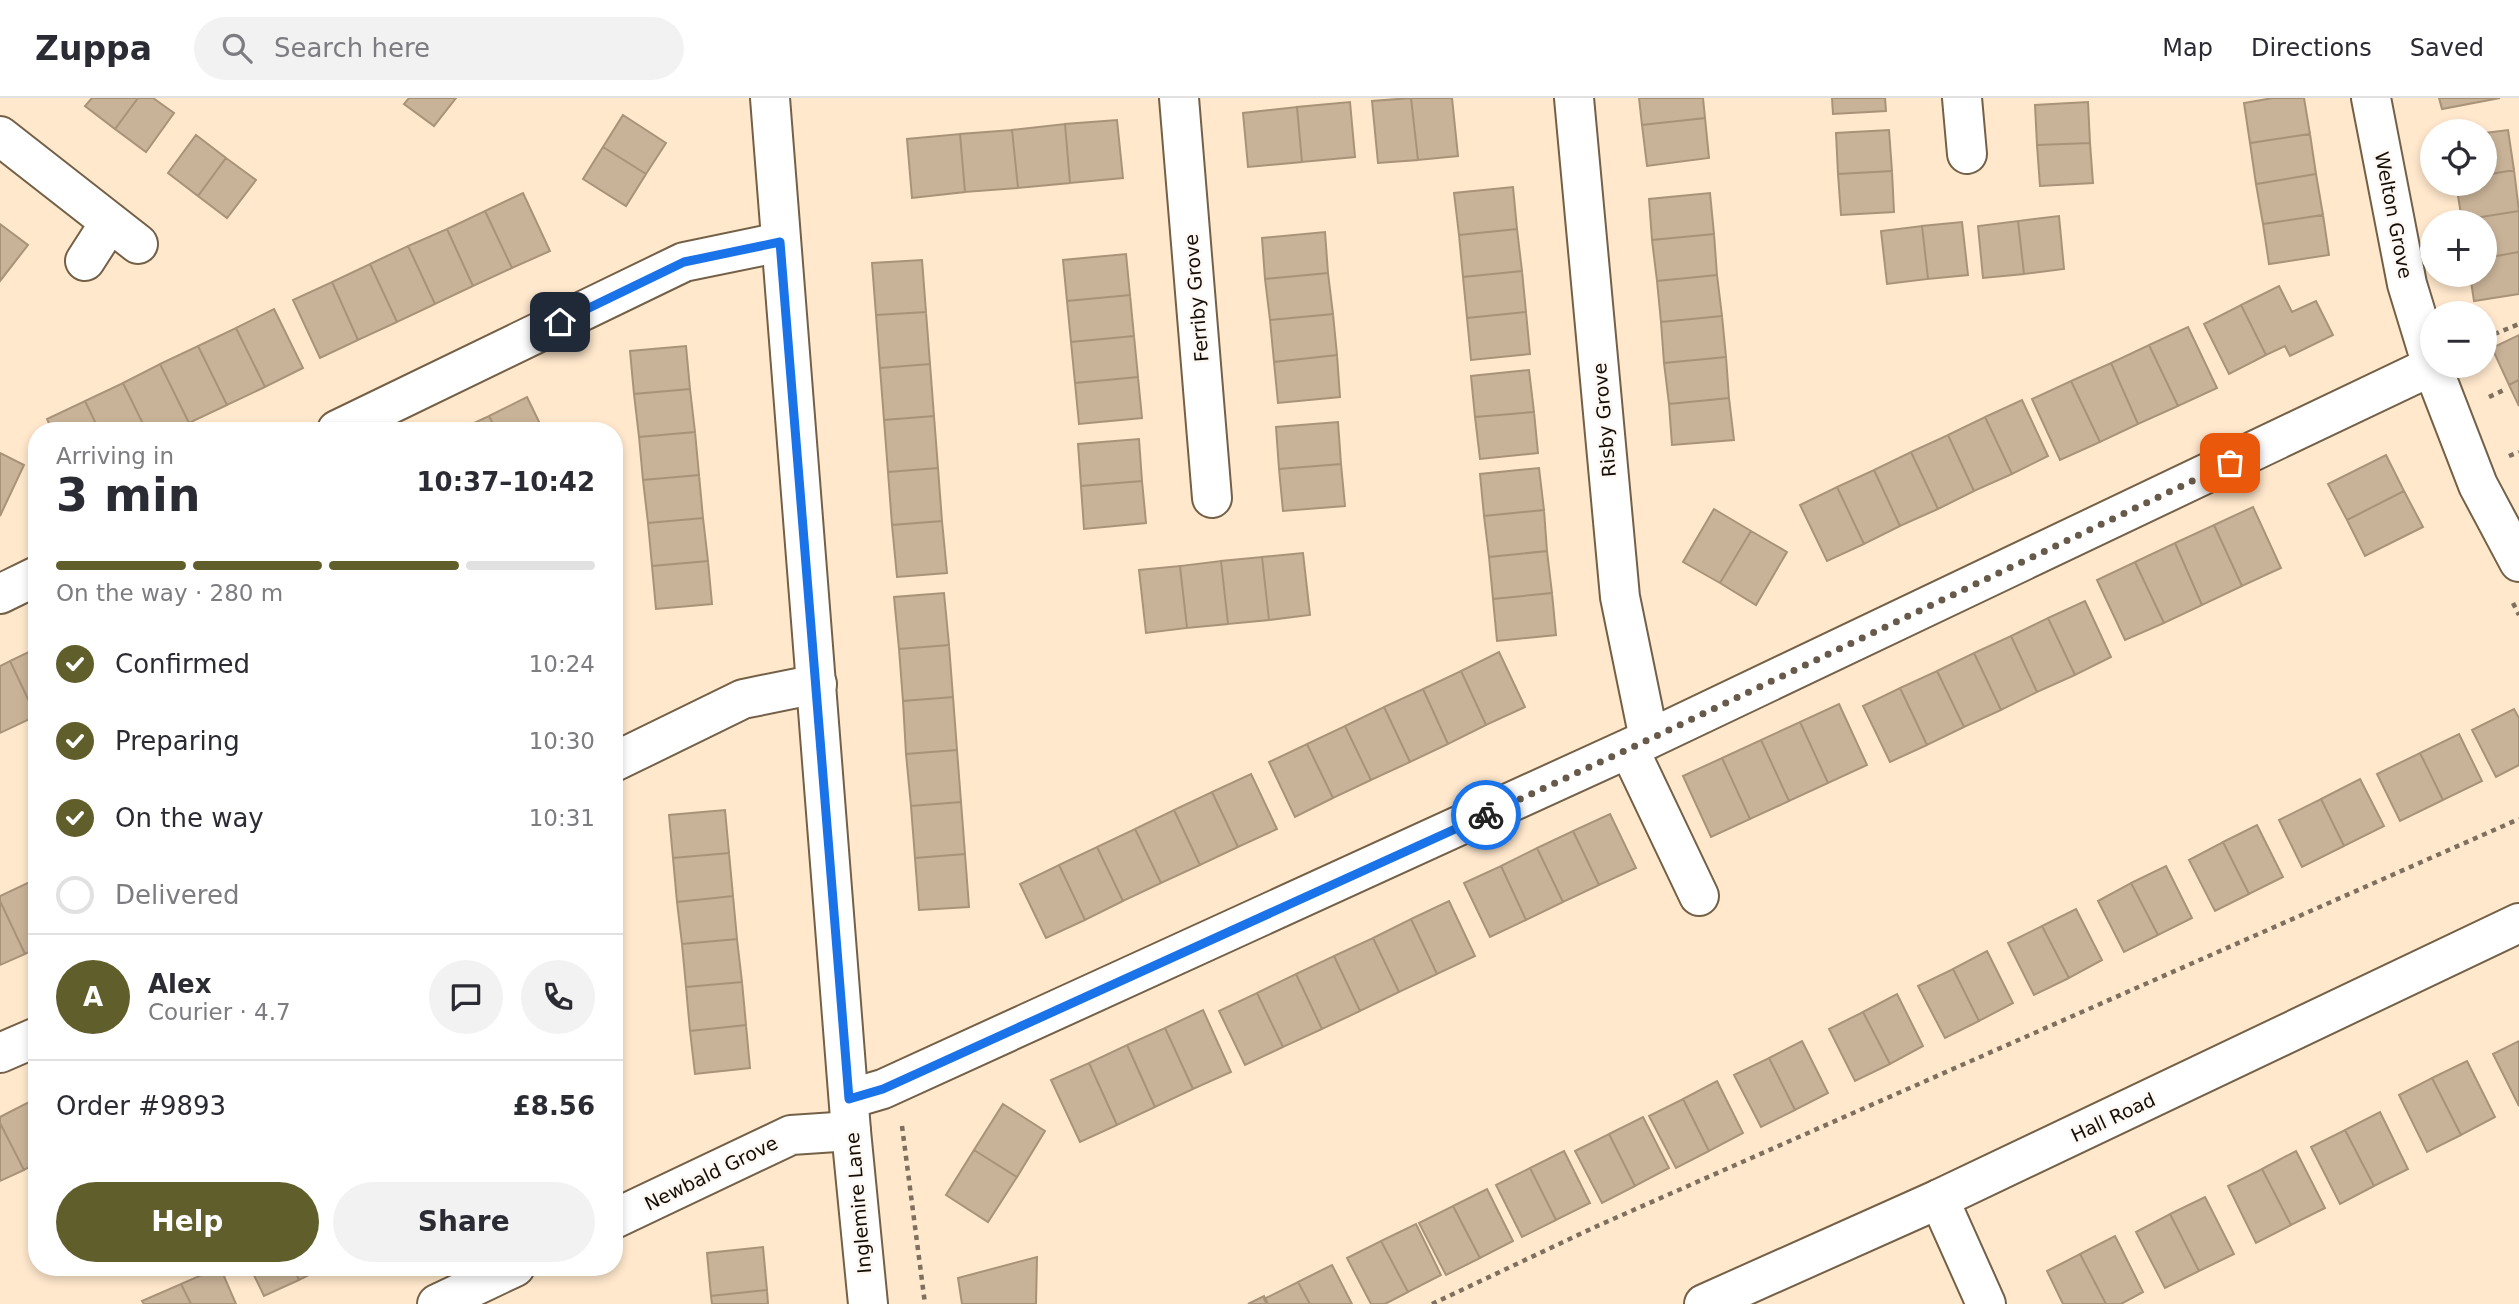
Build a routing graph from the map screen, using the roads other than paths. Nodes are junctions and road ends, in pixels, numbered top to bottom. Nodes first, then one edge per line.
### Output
1 (770, 98) edge
2 (1179, 98) edge
3 (1574, 98) edge
4 (1962, 98) edge
5 (2371, 98) edge
6 (0, 136) edge
7 (1968, 154) dead end
8 (780, 242) junction
9 (85, 261) dead end
10 (2420, 327) edge
11 (2420, 372) edge
12 (2437, 378) edge
13 (354, 422) edge
14 (1212, 498) dead end
15 (2519, 562) edge
16 (28, 580) edge
17 (0, 594) edge
18 (817, 684) junction
19 (1639, 744) junction
20 (623, 758) edge
21 (1699, 896) dead end
22 (2519, 923) edge
23 (28, 1041) edge
24 (0, 1053) edge
25 (850, 1115) junction
26 (1939, 1199) junction
27 (623, 1215) edge
28 (496, 1276) edge
29 (437, 1304) edge
30 (868, 1304) edge
31 (1704, 1304) edge
32 (1986, 1304) edge

1 - 8 street, Inglemire Lane
2 - 14 street, Ferriby Grove
3 - 19 street, Risby Grove
4 - 7 street
5 - 10 street, Welton Grove
6 - 9 street
8 - 13 street
8 - 18 street, Inglemire Lane
11 - 19 street, Newbald Grove
12 - 15 street, Welton Grove
16 - 17 street
18 - 20 street
18 - 25 street, Inglemire Lane
19 - 21 street, Risby Grove
19 - 25 street, Newbald Grove
22 - 26 street, Hall Road
23 - 24 street
25 - 27 street, Newbald Grove
25 - 30 street, Inglemire Lane
26 - 31 street, Hall Road
26 - 32 street
28 - 29 street

